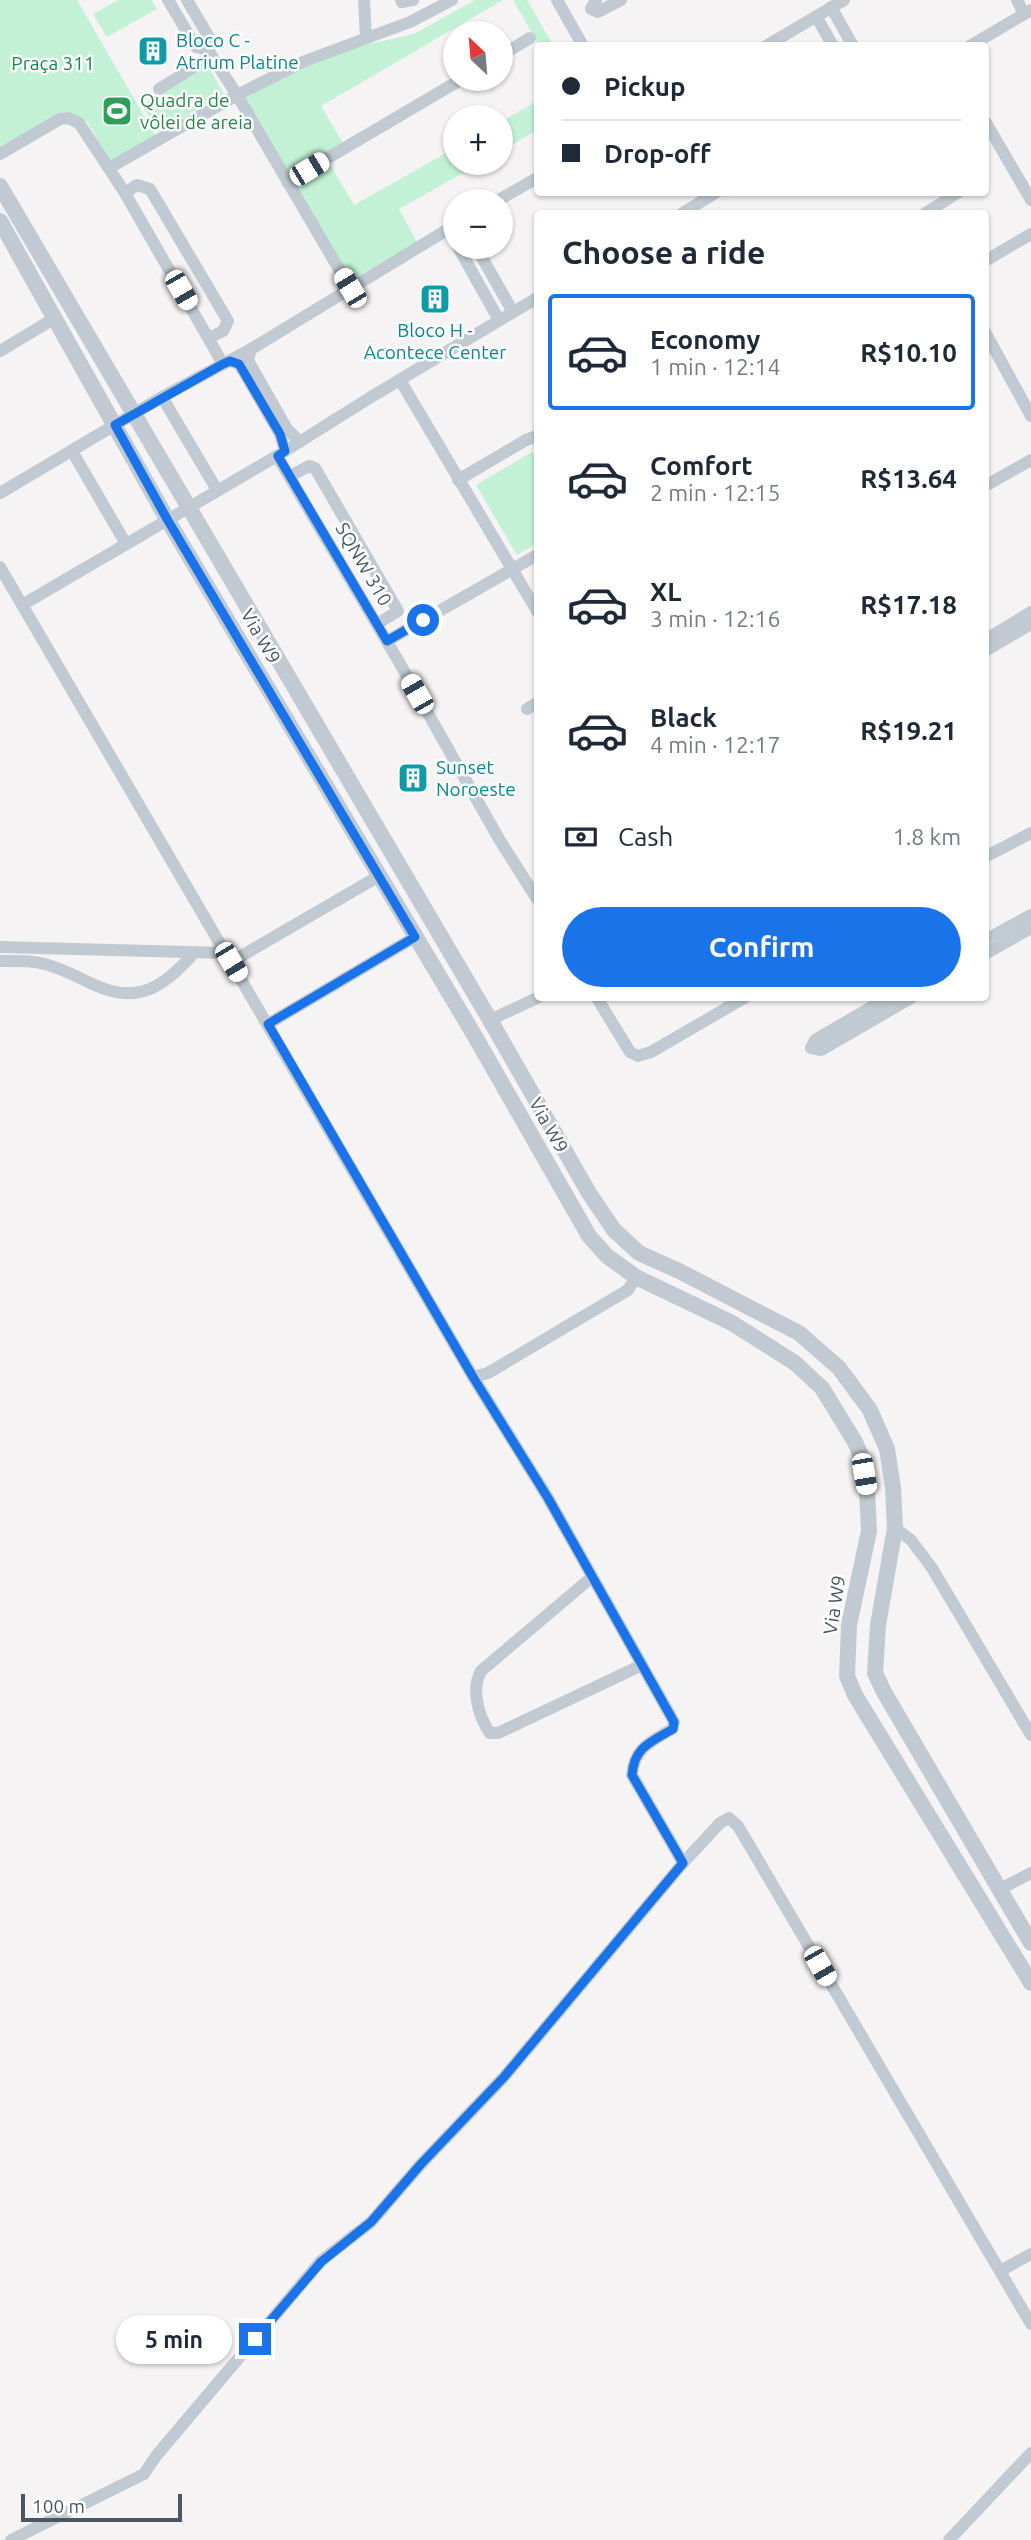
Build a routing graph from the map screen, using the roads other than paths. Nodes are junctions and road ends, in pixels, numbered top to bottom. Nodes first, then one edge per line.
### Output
1 (168, 0) edge
2 (187, 0) edge
3 (364, 0) edge
4 (401, 0) edge
5 (413, 0) edge
6 (452, 0) edge
7 (557, 0) edge
8 (596, 0) edge
9 (621, 0) edge
10 (844, 0) edge
11 (1017, 0) edge
12 (831, 7) junction
13 (1028, 12) edge
14 (816, 16) junction
15 (366, 38) junction
16 (530, 38) dead end
17 (581, 42) edge
18 (773, 42) edge
19 (831, 42) edge
20 (851, 42) edge
21 (977, 42) edge
22 (513, 48) edge
23 (210, 53) junction
24 (159, 89) dead end
25 (443, 90) edge
26 (237, 95) junction
27 (989, 128) edge
28 (0, 154) edge
29 (109, 168) junction
30 (534, 180) edge
31 (287, 183) junction
32 (0, 186) edge
33 (513, 192) edge
34 (125, 193) junction
35 (710, 196) edge
36 (953, 196) edge
37 (1031, 200) edge
38 (688, 210) edge
39 (930, 210) edge
40 (0, 221) edge
41 (443, 232) edge
42 (1031, 234) edge
43 (465, 259) edge
44 (483, 259) edge
45 (989, 259) edge
46 (350, 288) junction
47 (534, 300) edge
48 (513, 312) junction
49 (55, 318) junction
50 (499, 320) junction
51 (209, 338) junction
52 (989, 339) edge
53 (251, 349) junction
54 (0, 351) edge
55 (227, 362) junction
56 (400, 380) junction
57 (162, 397) junction
58 (134, 414) junction
59 (1031, 416) edge
60 (115, 425) junction
61 (534, 437) edge
62 (300, 442) junction
63 (72, 451) junction
64 (281, 454) junction
65 (1031, 460) edge
66 (290, 476) junction
67 (458, 480) junction
68 (989, 484) edge
69 (217, 490) junction
70 (0, 493) edge
71 (188, 507) junction
72 (167, 519) junction
73 (126, 544) junction
74 (534, 557) edge
75 (0, 567) edge
76 (512, 569) junction
77 (22, 605) junction
78 (534, 606) edge
79 (1031, 612) edge
80 (377, 624) junction
81 (1031, 624) edge
82 (989, 638) edge
83 (387, 641) junction
84 (989, 650) edge
85 (1031, 833) edge
86 (989, 855) edge
87 (379, 876) junction
88 (534, 895) edge
89 (1031, 915) edge
90 (1031, 928) edge
91 (415, 937) junction
92 (989, 938) edge
93 (0, 947) edge
94 (195, 952) junction
95 (989, 952) edge
96 (228, 957) junction
97 (0, 961) edge
98 (534, 999) edge
99 (599, 1001) edge
100 (733, 1001) edge
101 (882, 1001) edge
102 (903, 1001) edge
103 (490, 1020) junction
104 (268, 1024) junction
105 (473, 1033) junction
106 (636, 1278) junction
107 (473, 1377) junction
108 (895, 1528) junction
109 (592, 1577) junction
110 (642, 1665) junction
111 (1031, 1735) edge
112 (683, 1863) junction
113 (1031, 1872) edge
114 (998, 1890) junction
115 (1031, 1943) edge
116 (1031, 1983) edge
117 (1031, 2253) edge
118 (1000, 2271) junction
119 (1031, 2324) edge
120 (1031, 2453) edge
121 (1031, 2469) edge
122 (1015, 2470) junction
123 (12, 2540) edge
124 (949, 2540) edge

1 - 23 street
2 - 23 street
3 - 15 street
4 - 5 street
6 - 15 street
7 - 17 street
8 - 9 street
10 - 12 street
11 - 13 street
12 - 14 street
12 - 20 street
13 - 21 street
14 - 18 street
14 - 19 street
15 - 26 street
16 - 22 street
23 - 24 street
23 - 26 street
25 - 31 street
26 - 29 street
26 - 31 street
27 - 37 street
28 - 29 street, SQNW 310
29 - 34 street, SQNW 310
30 - 33 street
31 - 46 street
32 - 58 street, Via W9
34 - 51 street, SQNW 310
34 - 51 street
35 - 38 street
36 - 39 street
40 - 49 street, Via W9
41 - 46 street
42 - 45 street
43 - 50 street
44 - 48 street
46 - 53 street
47 - 48 street
48 - 50 street
49 - 54 street
49 - 60 street, Via W9
50 - 56 street
51 - 55 street, SQNW 310
52 - 59 street
53 - 55 street
53 - 62 street
55 - 57 street
55 - 64 street, SQNW 310
56 - 62 street
56 - 67 street
57 - 58 street
57 - 69 street
58 - 60 street
58 - 71 street, Via W9
60 - 63 street
60 - 72 street, Via W9
61 - 67 street
62 - 64 street
63 - 70 street
63 - 73 street
64 - 66 street, SQNW 310
64 - 69 street
65 - 68 street
66 - 80 street, SQNW 310
66 - 80 street
67 - 76 street
69 - 71 street
71 - 72 street
71 - 103 street, Via W9
72 - 73 street
72 - 87 street, Via W9
73 - 77 street
74 - 76 street
75 - 77 street
76 - 78 street
76 - 83 street
77 - 96 street
79 - 82 street
80 - 83 street, SQNW 310
81 - 84 street
83 - 88 street, SQNW 310
85 - 86 street
87 - 91 street, Via W9
87 - 96 street
89 - 92 street
90 - 95 street
91 - 104 street
91 - 105 street, Via W9
93 - 94 street
94 - 96 street
94 - 97 street
96 - 104 street
98 - 103 street
99 - 100 street
101 - 102 street
103 - 105 street
103 - 108 street, Via W9
104 - 107 street
105 - 106 street, Via W9
106 - 107 street
106 - 116 street, Via W9
107 - 109 street
108 - 111 street
108 - 114 street, Via W9
109 - 110 street
109 - 110 street
110 - 112 street
112 - 118 street
112 - 123 street
113 - 114 street
114 - 115 street, Via W9
117 - 118 street
118 - 119 street
120 - 122 street
121 - 122 street
122 - 124 street

